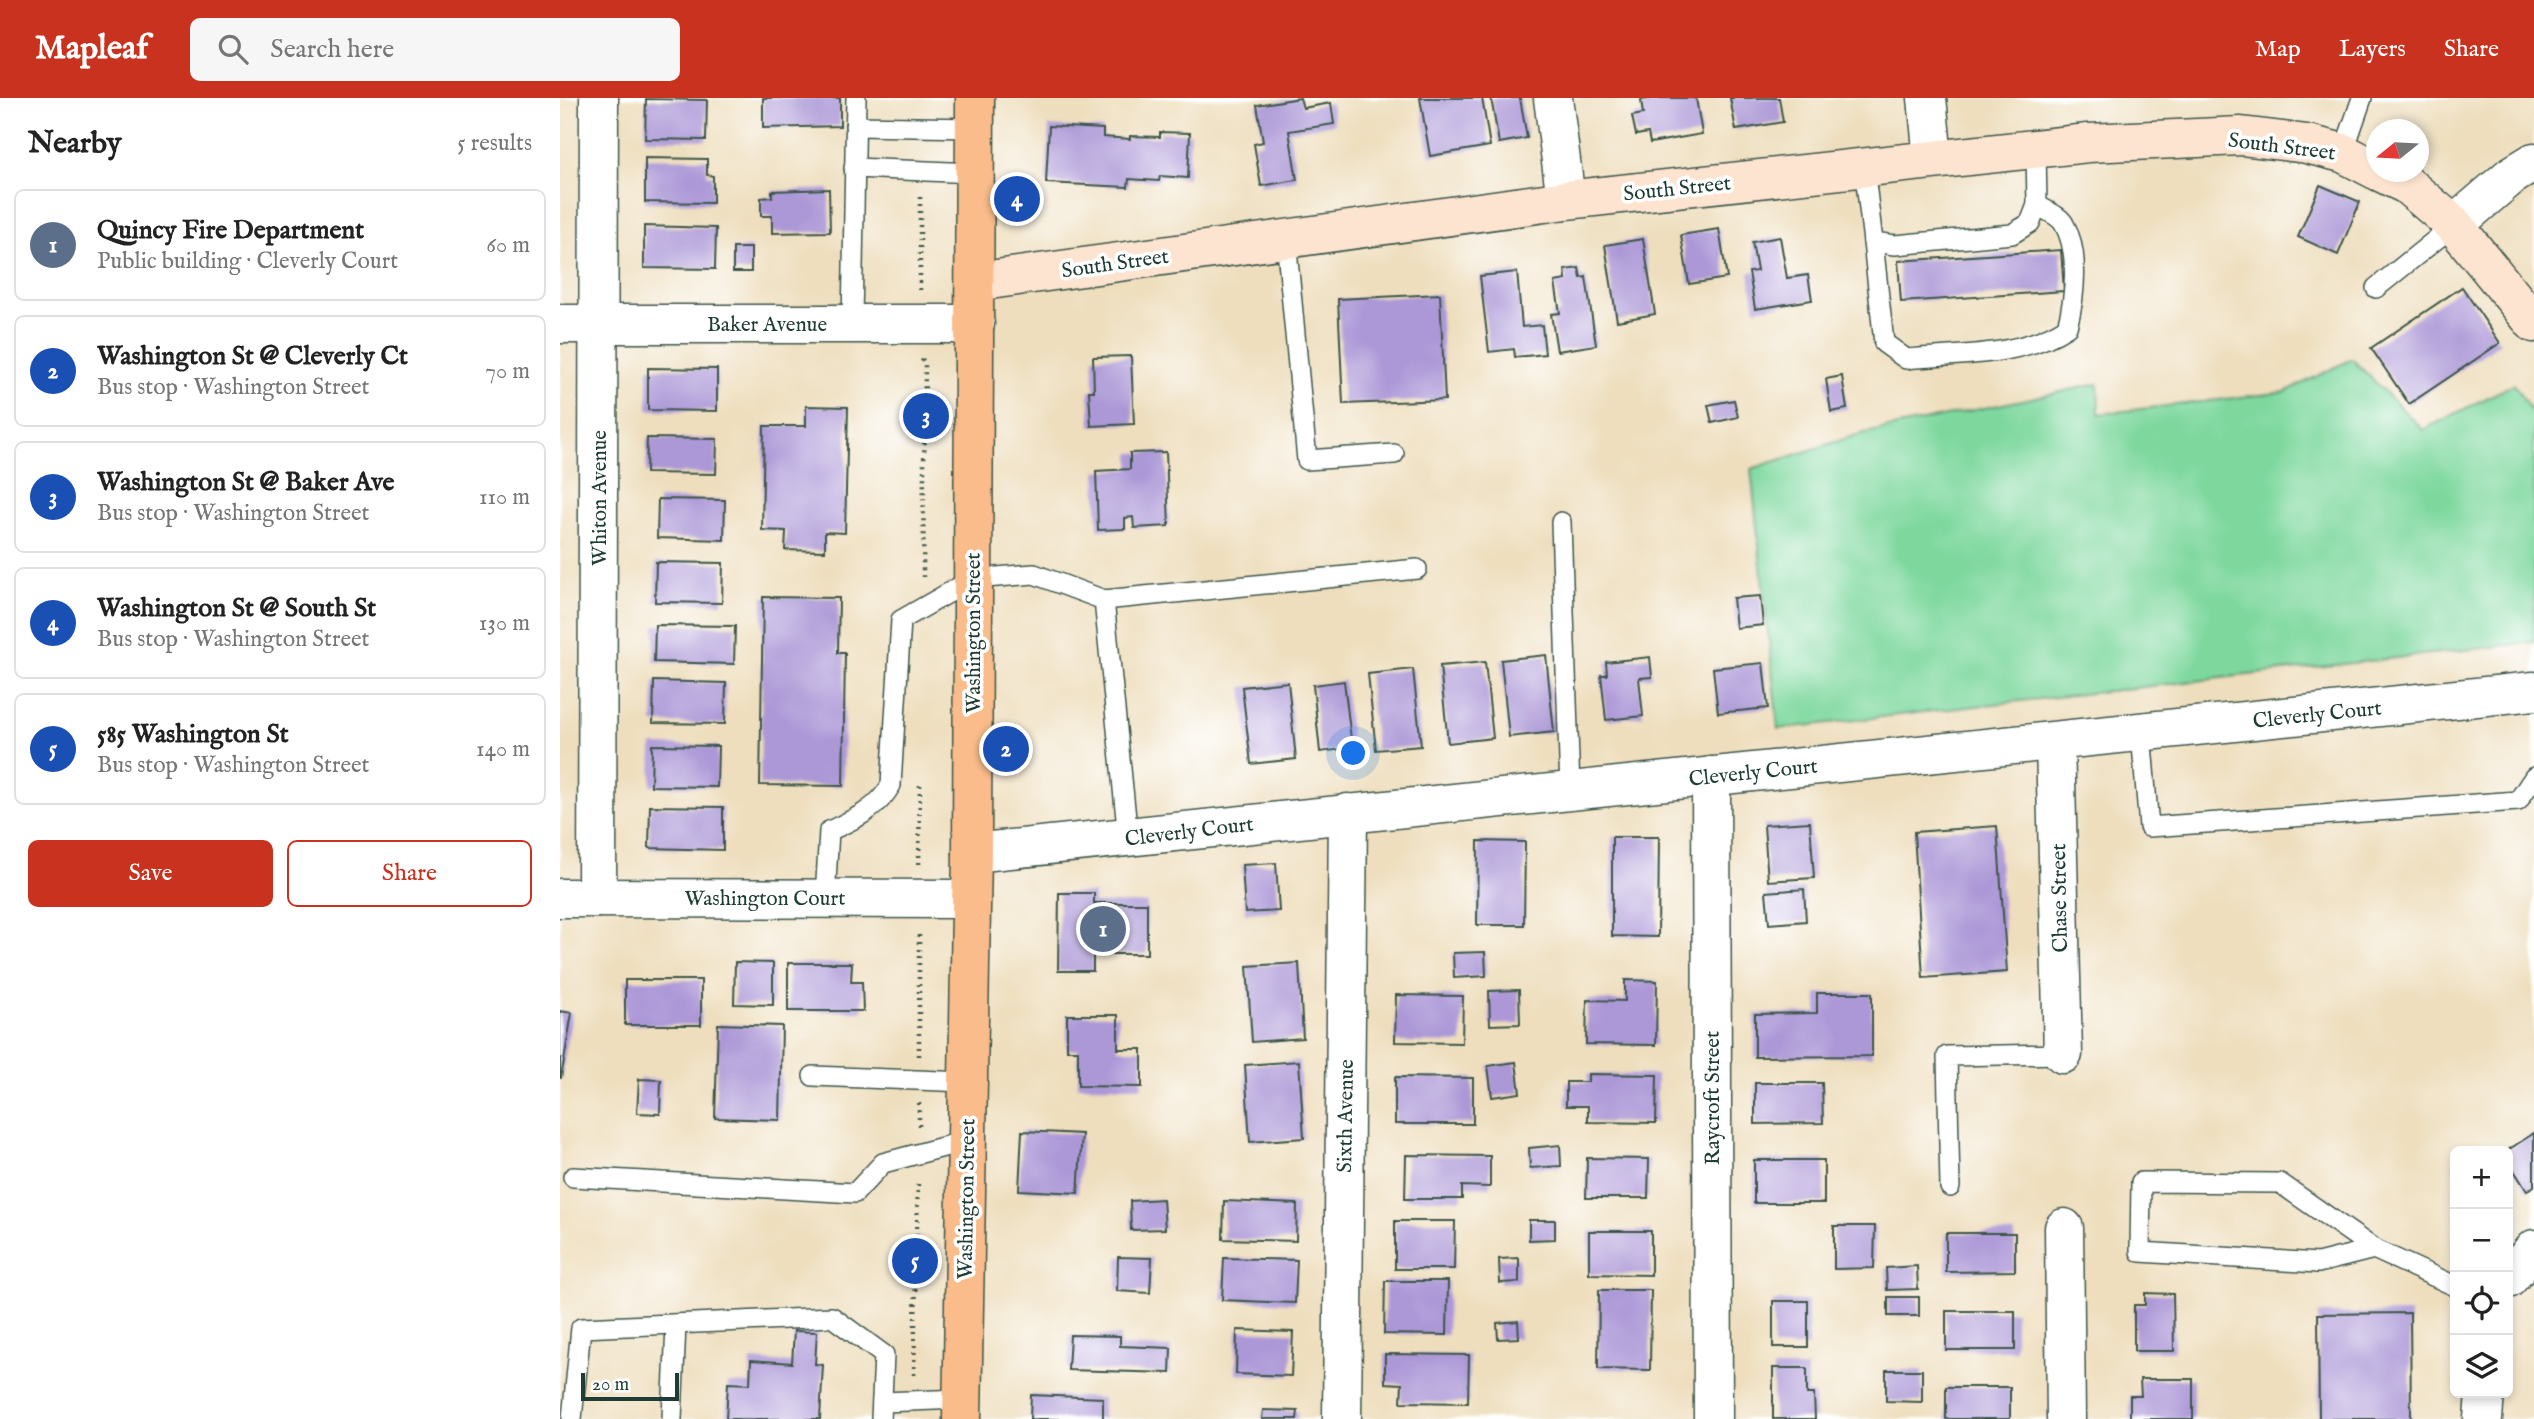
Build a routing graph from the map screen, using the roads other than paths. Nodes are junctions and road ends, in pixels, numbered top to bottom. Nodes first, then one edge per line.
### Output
1 (599, 98) edge
2 (856, 98) edge
3 (1553, 98) edge
4 (1927, 98) edge
5 (2362, 98) edge
6 (975, 113) edge
7 (855, 125) junction
8 (2036, 149) junction
9 (2366, 152) edge
10 (1933, 159) junction
11 (2534, 162) edge
12 (2366, 165) edge
13 (1864, 166) junction
14 (855, 168) junction
15 (975, 173) junction
16 (2401, 182) edge
17 (1566, 200) junction
18 (2037, 205) junction
19 (2454, 225) junction
20 (1286, 239) junction
21 (1873, 242) junction
22 (975, 282) junction
23 (2376, 288) dead end
24 (2534, 323) edge
25 (560, 324) edge
26 (599, 324) junction
27 (852, 324) junction
28 (975, 324) junction
29 (1394, 454) dead end
30 (1561, 522) dead end
31 (1417, 569) dead end
32 (973, 579) junction
33 (1104, 600) junction
34 (2534, 691) edge
35 (2141, 733) junction
36 (2055, 742) junction
37 (1711, 776) junction
38 (2534, 777) edge
39 (1570, 790) junction
40 (1348, 813) junction
41 (1128, 838) junction
42 (972, 853) junction
43 (560, 898) edge
44 (597, 898) junction
45 (825, 898) junction
46 (971, 899) junction
47 (2063, 1054) joint
48 (813, 1076) dead end
49 (967, 1082) junction
50 (967, 1141) junction
51 (573, 1177) dead end
52 (1950, 1187) dead end
53 (2064, 1228) dead end
54 (2374, 1249) junction
55 (2534, 1249) edge
56 (2513, 1273) edge
57 (2450, 1284) edge
58 (676, 1324) junction
59 (2485, 1398) edge
60 (962, 1409) edge
61 (881, 1410) edge
62 (572, 1419) edge
63 (672, 1419) edge
64 (1342, 1419) edge
65 (1713, 1419) edge
66 (2066, 1419) edge
67 (2483, 1419) edge

1 - 26 street, Whiton Avenue
2 - 7 lane
3 - 17 street
4 - 10 street
5 - 9 lane
6 - 7 lane
6 - 15 main road, Washington Street
7 - 14 lane
8 - 10 main road, South Street
8 - 12 main road, South Street
8 - 18 lane
10 - 13 main road, South Street
11 - 19 street
13 - 17 main road, South Street
13 - 21 lane
14 - 15 lane
14 - 27 lane
15 - 22 main road, Washington Street
16 - 19 main road, South Street
17 - 20 main road, South Street
18 - 21 lane
18 - 21 lane
19 - 23 lane
19 - 24 main road, South Street
20 - 22 main road, South Street
20 - 29 lane
22 - 28 main road, Washington Street
25 - 26 street, Baker Avenue
26 - 27 street, Baker Avenue
26 - 44 street, Whiton Avenue
27 - 28 street, Baker Avenue
28 - 32 main road, Washington Street
30 - 39 lane
31 - 33 lane
32 - 33 lane
32 - 42 main road, Washington Street
32 - 45 lane
33 - 41 lane
34 - 35 street, Cleverly Court
35 - 36 street, Cleverly Court
35 - 38 lane
36 - 37 street, Cleverly Court
36 - 47 street, Chase Street
37 - 39 street, Cleverly Court
37 - 65 street, Raycroft Street
39 - 40 street, Cleverly Court
40 - 41 street, Cleverly Court
40 - 64 street, Sixth Avenue
41 - 42 street, Cleverly Court
42 - 46 main road, Washington Street
43 - 44 street, Washington Court
44 - 45 street, Washington Court
45 - 46 street, Washington Court
46 - 49 main road, Washington Street
47 - 52 lane
48 - 49 lane
49 - 50 main road, Washington Street
50 - 51 lane
50 - 60 main road, Washington Street
53 - 66 street
54 - 54 lane
54 - 57 lane
55 - 56 street
58 - 61 lane
58 - 62 lane
58 - 63 lane
59 - 67 street
60 - 61 lane

